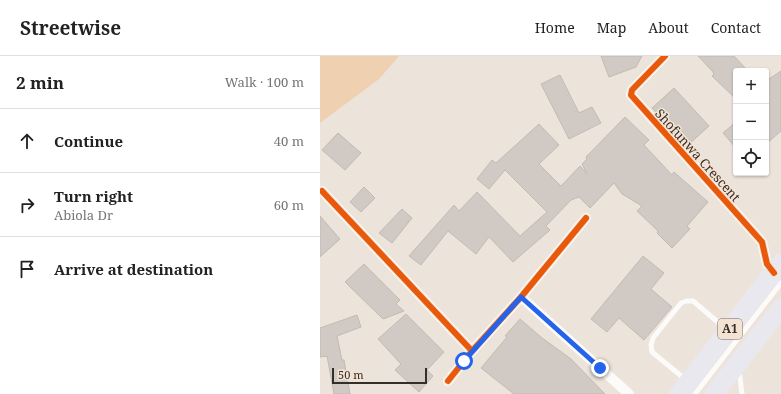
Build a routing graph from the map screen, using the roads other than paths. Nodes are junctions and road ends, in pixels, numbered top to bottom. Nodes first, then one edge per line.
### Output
1 (665, 56) edge
2 (322, 191) dead end
3 (586, 218) dead end
4 (779, 273) edge
5 (521, 297) junction
6 (781, 308) edge
7 (729, 331) junction
8 (472, 351) junction
9 (738, 364) junction
10 (448, 381) dead end
11 (688, 390) edge
12 (629, 394) edge
13 (714, 394) edge
14 (742, 394) edge

1 - 4 street, Shofunwa Crescent
2 - 8 street
3 - 5 street
4 - 7 highway, A1
4 - 11 lane
5 - 8 street
5 - 12 street
6 - 9 highway, A1
7 - 11 highway, A1
7 - 11 lane
8 - 10 street
9 - 13 highway, A1
9 - 14 lane

